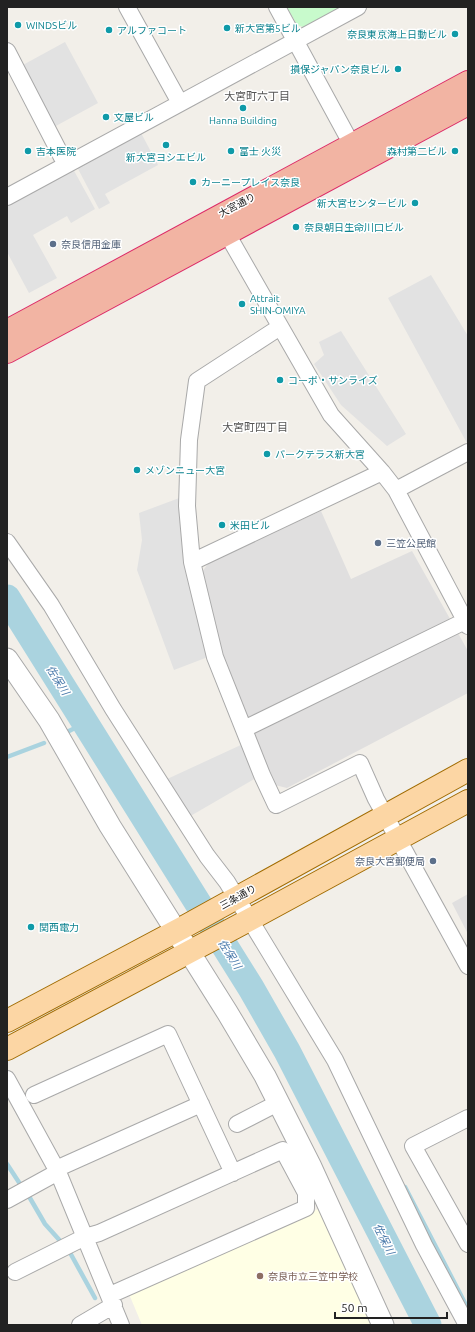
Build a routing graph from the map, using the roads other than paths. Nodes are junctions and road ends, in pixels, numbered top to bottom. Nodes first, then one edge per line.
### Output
1 (127, 7) edge
2 (277, 7) edge
3 (354, 8) edge
4 (296, 41) junction
5 (7, 51) edge
6 (468, 82) edge
7 (180, 103) junction
8 (468, 104) edge
9 (352, 144) junction
10 (66, 165) junction
11 (7, 197) edge
12 (222, 224) junction
13 (280, 327) junction
14 (7, 331) edge
15 (7, 352) edge
16 (468, 452) edge
17 (382, 472) junction
18 (396, 490) junction
19 (7, 542) edge
20 (192, 562) junction
21 (467, 623) edge
22 (7, 659) edge
23 (244, 729) junction
24 (468, 770) edge
25 (468, 801) edge
26 (386, 815) junction
27 (398, 839) junction
28 (233, 900) junction
29 (246, 922) junction
30 (179, 930) junction
31 (191, 950) junction
32 (468, 966) edge
33 (7, 1021) edge
34 (7, 1049) edge
35 (7, 1079) edge
36 (34, 1095) dead end
37 (278, 1103) junction
38 (201, 1104) junction
39 (468, 1118) edge
40 (237, 1124) dead end
41 (57, 1171) junction
42 (233, 1173) junction
43 (7, 1200) edge
44 (86, 1237) junction
45 (468, 1244) edge
46 (15, 1272) dead end
47 (112, 1300) junction
48 (80, 1325) edge
49 (121, 1325) edge
50 (383, 1325) edge
51 (467, 1325) edge

1 - 7 street
2 - 4 street
3 - 4 street
4 - 7 street
4 - 9 street
5 - 10 street
6 - 9 highway, 大宮通り
7 - 10 street
8 - 12 highway, 大宮通り
9 - 12 highway, 大宮通り
10 - 11 street
12 - 13 street
12 - 14 highway, 大宮通り
12 - 15 highway, 大宮通り
13 - 17 street
13 - 20 street
16 - 18 street
17 - 18 street
17 - 20 street
18 - 21 street
19 - 28 street
20 - 23 street
21 - 23 street
22 - 30 street
23 - 26 street
24 - 26 main road, 三条通り
25 - 27 main road
26 - 27 street
26 - 28 main road, 三条通り
27 - 29 main road
27 - 32 street
28 - 29 street
28 - 30 main road, 三条通り
29 - 31 main road
29 - 51 street
30 - 31 street
30 - 33 main road, 三条通り
31 - 34 main road
31 - 37 street
35 - 41 street
36 - 38 street
37 - 40 street
37 - 50 street
38 - 41 street
38 - 42 street
39 - 45 street
41 - 43 street
41 - 44 street
42 - 44 street
42 - 47 street
44 - 46 street
44 - 47 street
47 - 48 street
47 - 49 street

